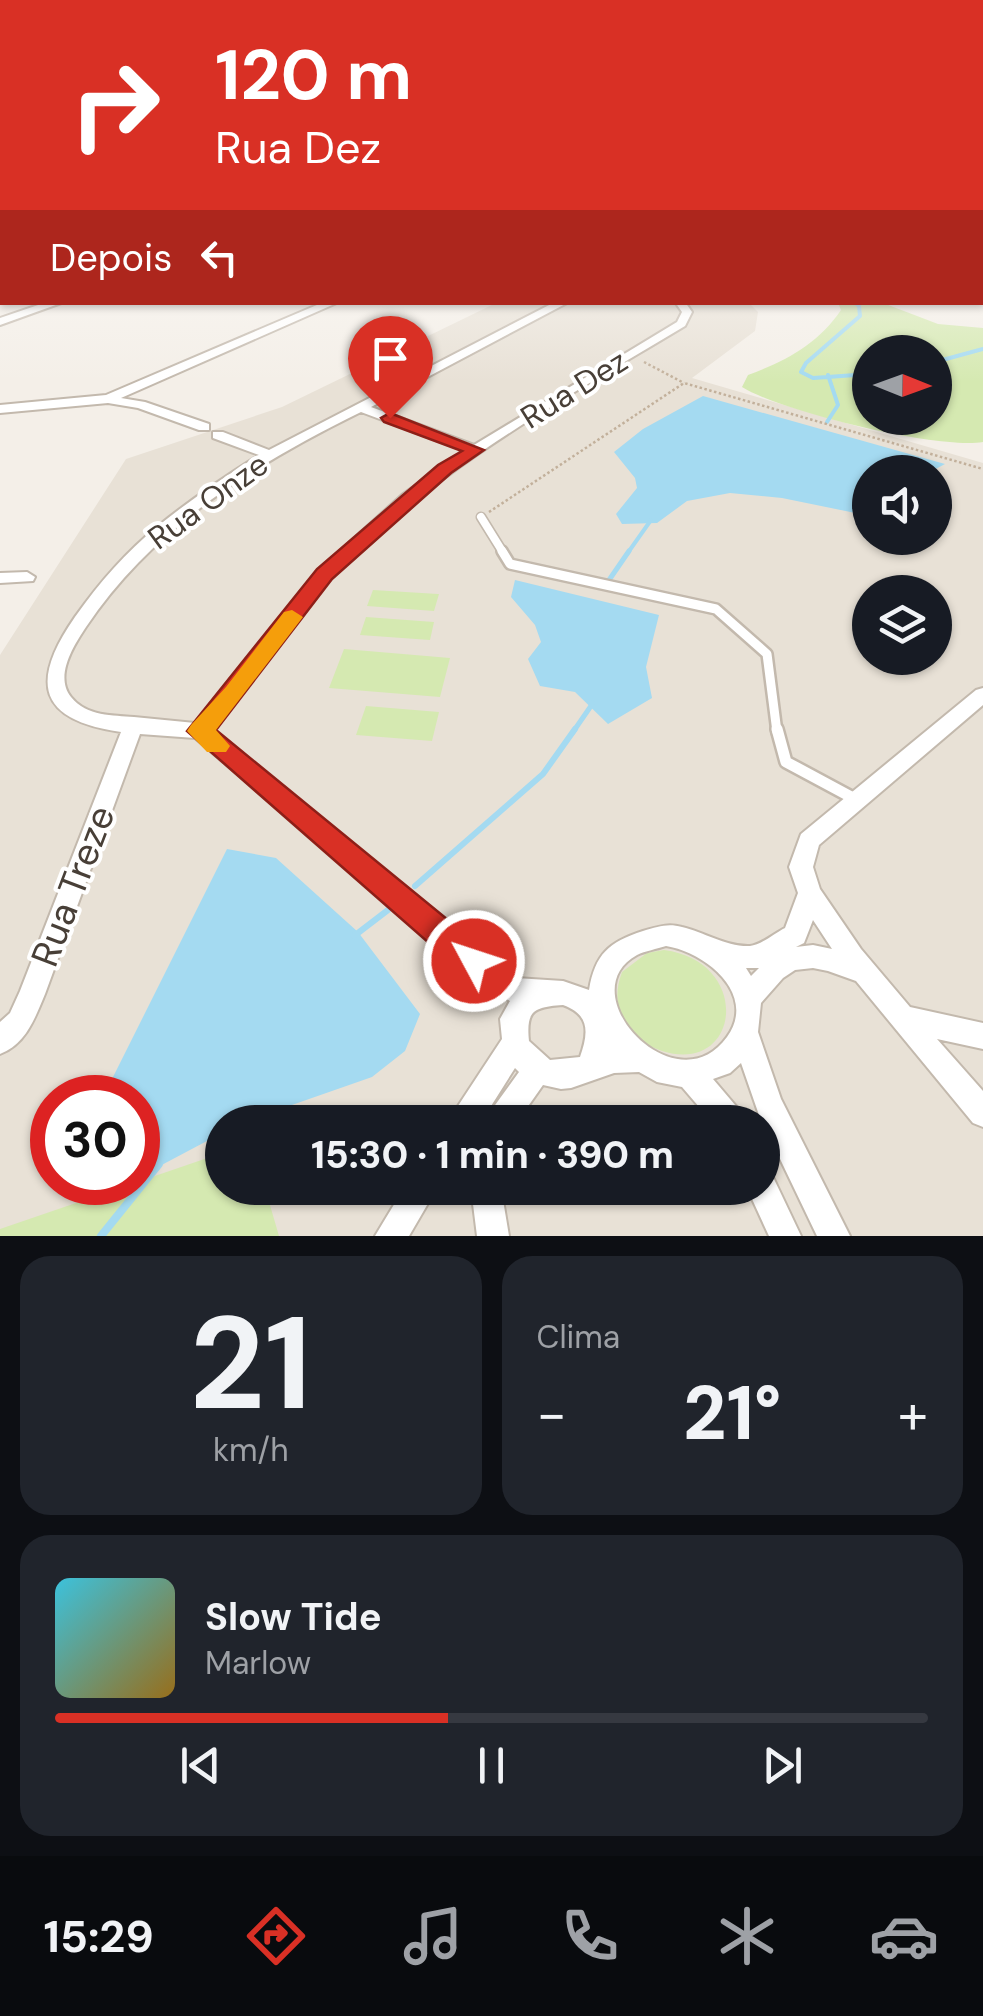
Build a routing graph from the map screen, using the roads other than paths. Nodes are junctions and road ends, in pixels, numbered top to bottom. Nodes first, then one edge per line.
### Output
1 (50, 305) edge
2 (327, 305) edge
3 (558, 305) edge
4 (682, 305) edge
5 (0, 322) edge
6 (108, 399) junction
7 (0, 408) edge
8 (361, 408) junction
9 (204, 428) dead end
10 (218, 435) dead end
11 (476, 450) junction
12 (271, 455) junction
13 (482, 517) road end
14 (27, 577) dead end
15 (0, 578) edge
16 (983, 695) edge
17 (134, 724) junction
18 (200, 731) junction
19 (857, 800) junction
20 (809, 896) junction
21 (713, 950) junction
22 (606, 968) junction
23 (867, 973) junction
24 (501, 983) junction
25 (553, 991) junction
26 (747, 1000) junction
27 (905, 1019) junction
28 (515, 1035) junction
29 (746, 1035) junction
30 (983, 1036) edge
31 (0, 1041) edge
32 (640, 1059) junction
33 (591, 1064) junction
34 (538, 1069) junction
35 (688, 1072) junction
36 (474, 1105) edge
37 (512, 1105) edge
38 (716, 1105) edge
39 (983, 1113) edge
40 (411, 1205) edge
41 (488, 1205) edge
42 (770, 1205) edge
43 (391, 1236) edge
44 (493, 1236) edge
45 (785, 1236) edge
46 (834, 1236) edge

1 - 5 street
2 - 6 street
3 - 8 street, Rua Onze
4 - 11 street, Rua Dez
6 - 7 street
6 - 9 street
8 - 11 street
8 - 12 street, Rua Onze
10 - 12 street
11 - 18 street, Rua Dez
12 - 17 street, Rua Onze
13 - 19 lane
14 - 15 street
16 - 19 street
17 - 18 street, Rua Onze
17 - 31 street, Rua Treze
18 - 24 street
19 - 20 street
20 - 21 street
20 - 23 street
21 - 22 street
21 - 26 street
22 - 25 street
22 - 32 street
23 - 26 street
23 - 27 street
24 - 25 street
24 - 28 street
25 - 28 street
25 - 33 street
26 - 29 street
27 - 30 street
27 - 39 street
28 - 34 street
28 - 36 street
29 - 35 street
29 - 46 street
32 - 33 street
32 - 35 street
33 - 34 street
34 - 37 street
35 - 38 street
40 - 43 street
41 - 44 street
42 - 45 street

